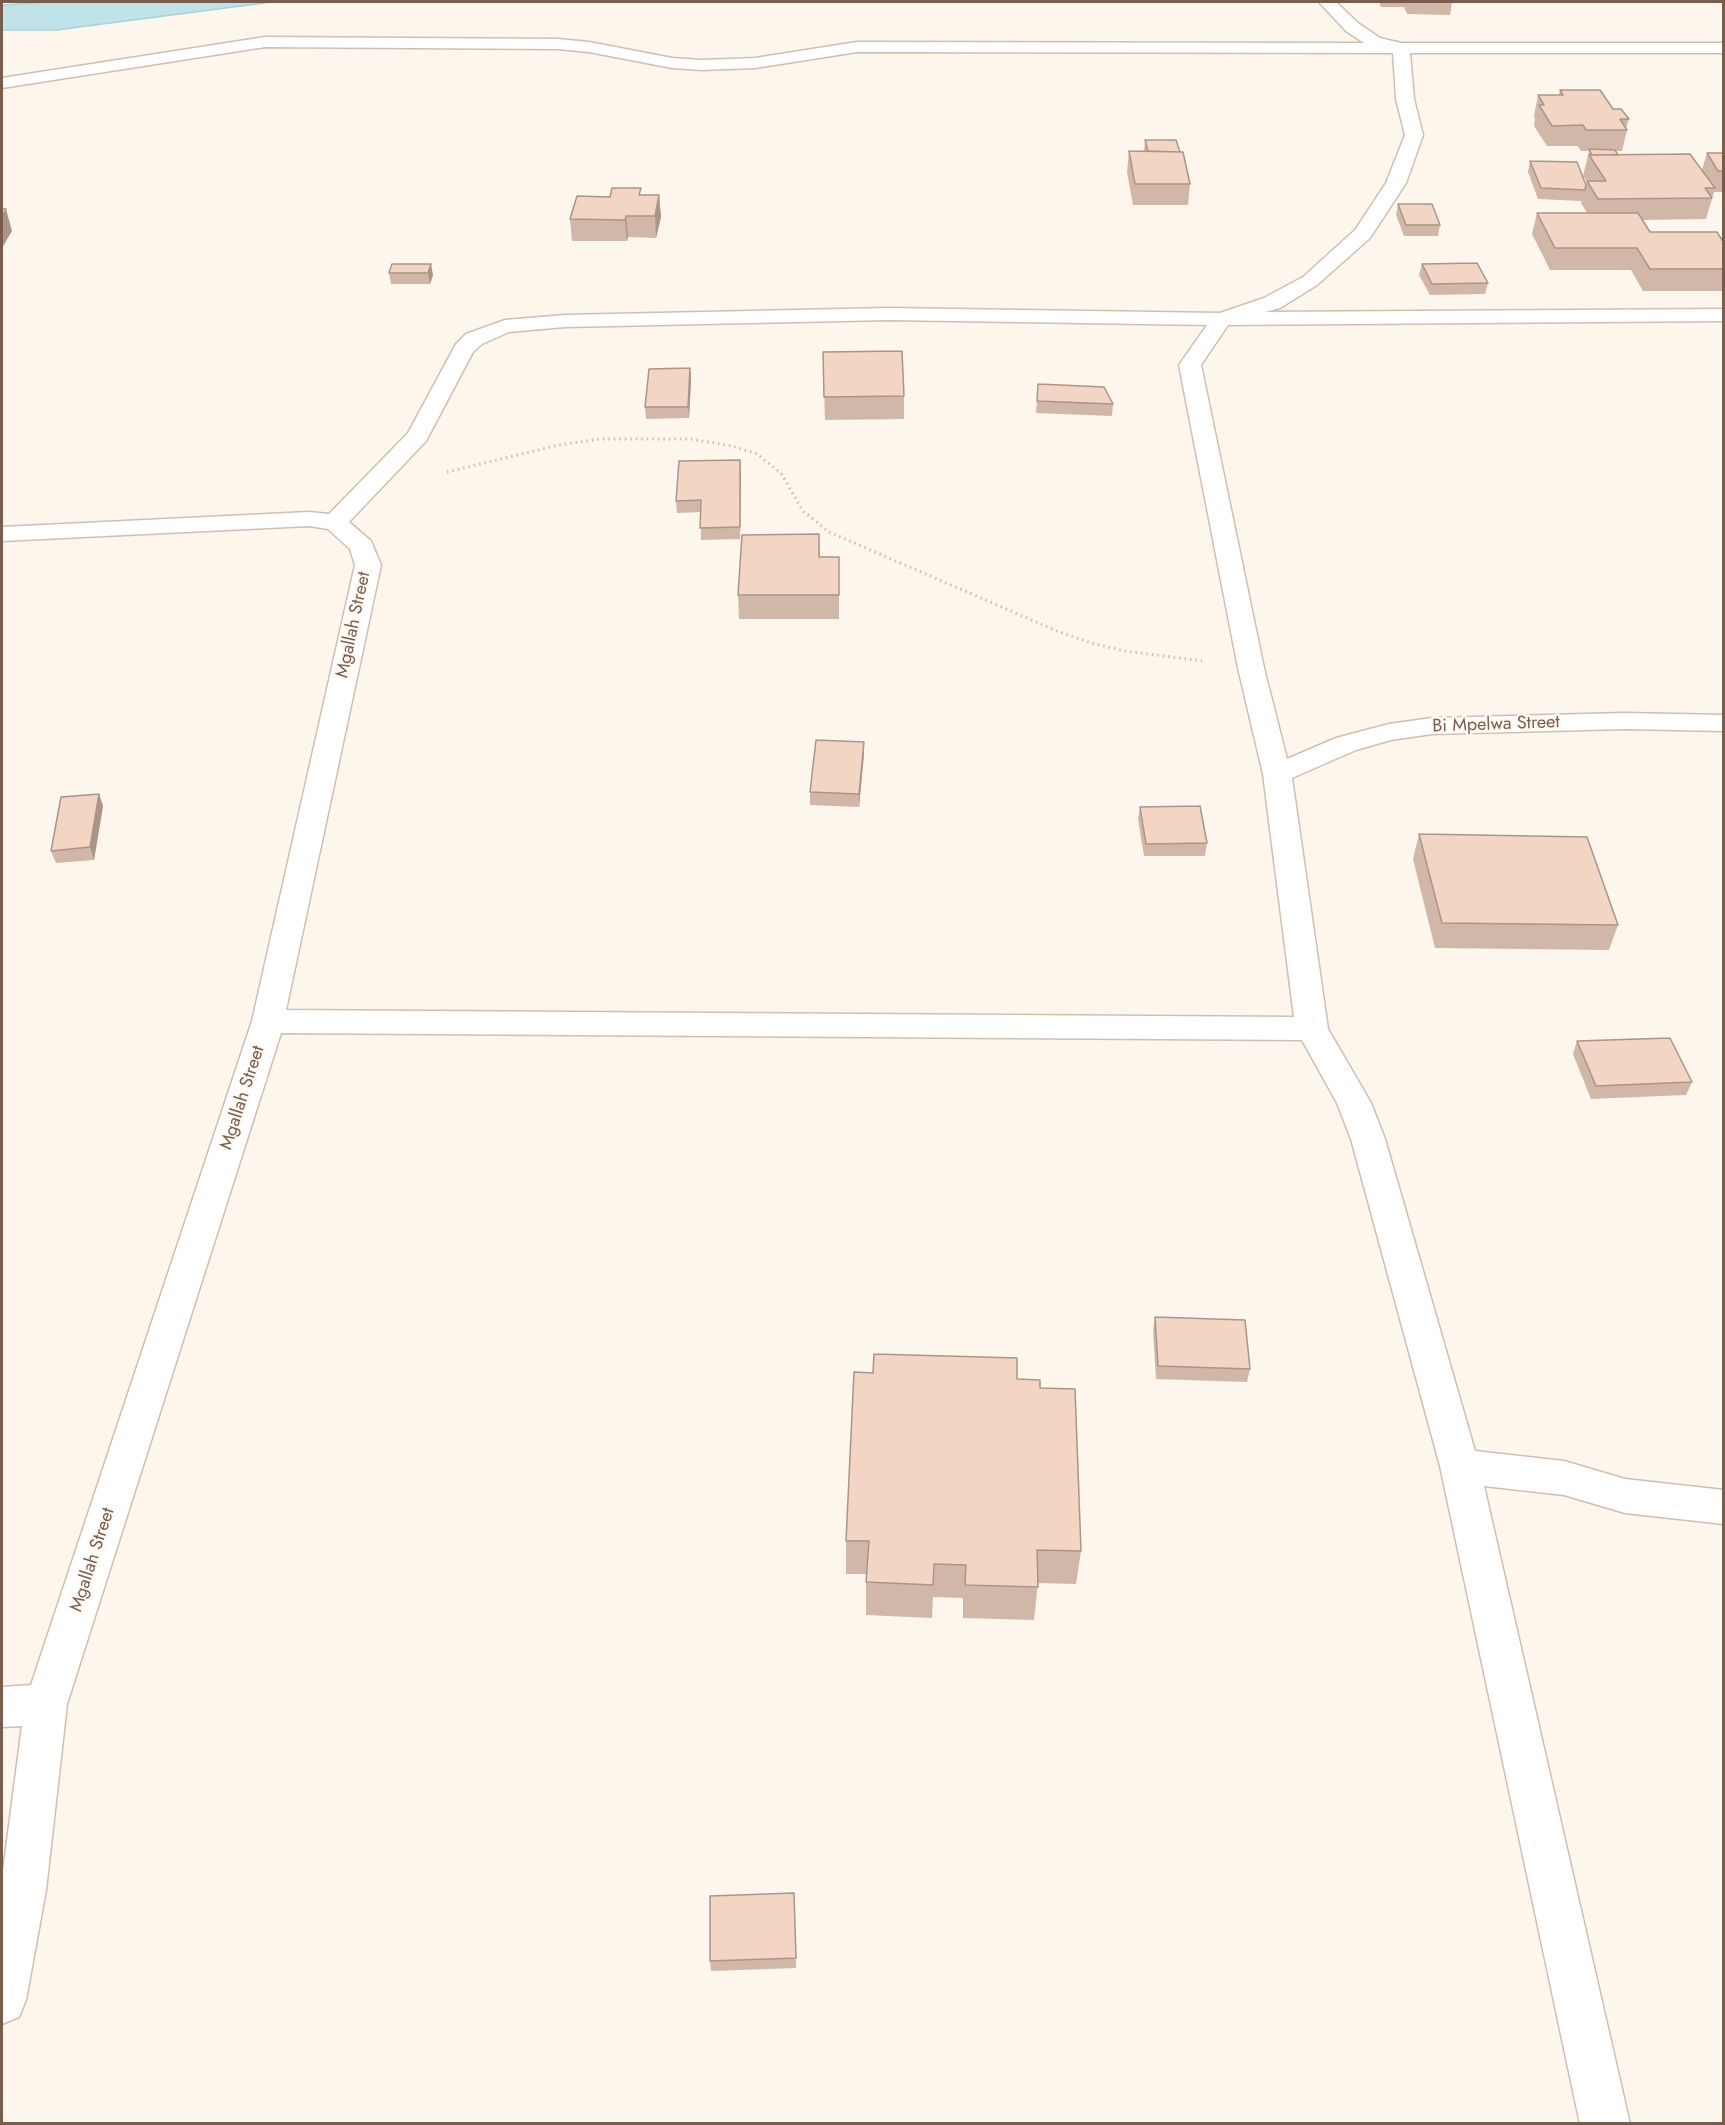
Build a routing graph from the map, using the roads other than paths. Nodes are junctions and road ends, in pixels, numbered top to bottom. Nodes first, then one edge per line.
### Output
1 (1327, 2) edge
2 (1401, 48) junction
3 (1724, 48) edge
4 (2, 83) edge
5 (1724, 315) edge
6 (1222, 319) junction
7 (335, 522) junction
8 (2, 534) edge
9 (1724, 723) edge
10 (1277, 774) junction
11 (268, 1021) junction
12 (1312, 1029) junction
13 (1460, 1466) junction
14 (1724, 1507) edge
15 (46, 1704) junction
16 (2, 1707) edge
17 (2, 2000) edge
18 (1605, 2124) edge

1 - 2 street
2 - 3 street
2 - 4 street
2 - 6 street
5 - 6 street
6 - 7 street
6 - 10 street
7 - 8 street
7 - 11 street, Mgallah Street
9 - 10 street, Bi Mpelwa Street
10 - 12 street
11 - 12 street
11 - 15 street, Mgallah Street
12 - 13 street
13 - 14 street
13 - 18 street
15 - 16 street
15 - 17 street, Mgallah Street

